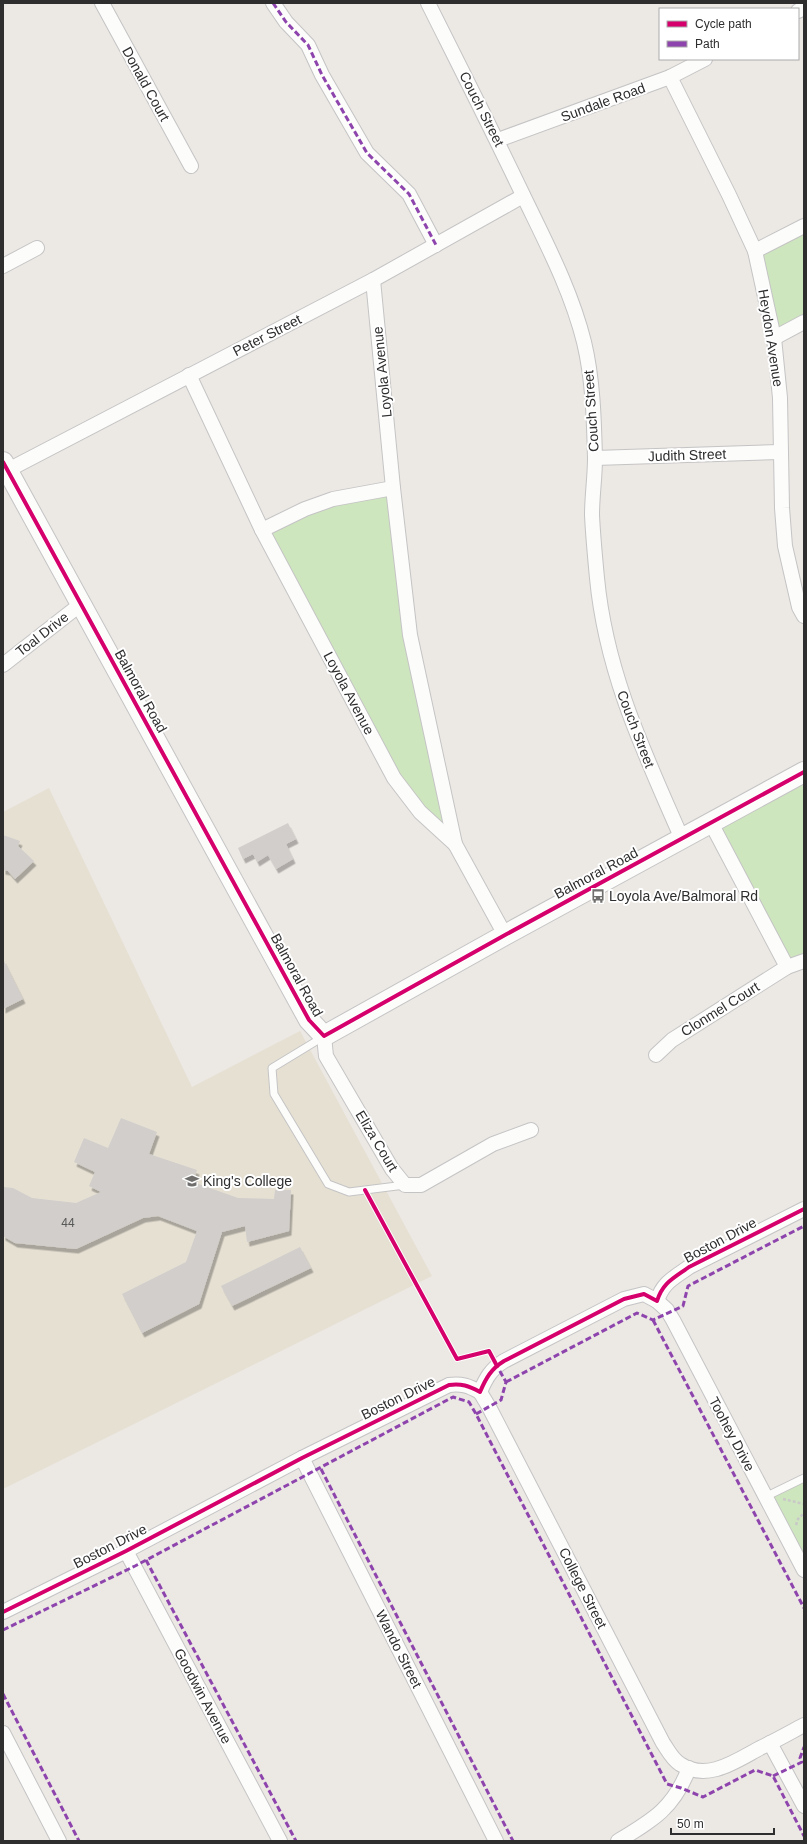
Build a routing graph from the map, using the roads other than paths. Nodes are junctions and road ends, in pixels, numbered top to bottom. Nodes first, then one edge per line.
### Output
1 (102, 3) edge
2 (273, 3) edge
3 (428, 3) edge
4 (703, 60) edge
5 (670, 78) junction
6 (498, 140) junction
7 (191, 166) dead end
8 (523, 196) junction
9 (804, 226) edge
10 (436, 245) junction
11 (37, 248) dead end
12 (755, 251) junction
13 (3, 266) edge
14 (373, 280) junction
15 (804, 322) edge
16 (774, 338) junction
17 (189, 375) junction
18 (780, 452) junction
19 (595, 458) junction
20 (5, 466) edge
21 (393, 488) junction
22 (262, 530) junction
23 (81, 604) junction
24 (804, 616) edge
25 (3, 665) edge
26 (804, 772) edge
27 (710, 823) junction
28 (682, 839) junction
29 (454, 844) junction
30 (505, 935) junction
31 (804, 961) edge
32 (787, 967) junction
33 (324, 1036) junction
34 (656, 1055) dead end
35 (531, 1130) dead end
36 (406, 1184) junction
37 (804, 1209) edge
38 (657, 1301) junction
39 (480, 1392) junction
40 (302, 1458) junction
41 (804, 1478) edge
42 (767, 1497) junction
43 (126, 1551) junction
44 (804, 1570) edge
45 (3, 1612) edge
46 (804, 1725) edge
47 (3, 1733) edge
48 (770, 1743) junction
49 (693, 1770) junction
50 (804, 1806) edge
51 (59, 1841) edge
52 (280, 1841) edge
53 (496, 1841) edge
54 (618, 1841) edge

1 - 7 street, Donald Court
2 - 10 street
3 - 6 street, Couch Street
4 - 5 street, Sundale Road
5 - 6 street, Sundale Road
5 - 12 street, Heydon Avenue
6 - 8 street, Couch Street
8 - 10 street, Peter Street
8 - 19 street, Couch Street
9 - 12 street
10 - 14 street, Peter Street
11 - 13 street
12 - 16 street, Heydon Avenue
14 - 17 street, Peter Street
14 - 21 street, Loyola Avenue
15 - 16 street
16 - 18 street, Heydon Avenue
17 - 20 street, Peter Street
17 - 22 street, Loyola Avenue
18 - 19 street, Judith Street
18 - 24 street, Heydon Avenue
19 - 28 street, Couch Street
20 - 23 street, Balmoral Road
21 - 22 street
21 - 29 street, Loyola Avenue
22 - 29 street, Loyola Avenue
23 - 25 street, Toal Drive
23 - 33 street, Balmoral Road
26 - 27 street, Balmoral Road
27 - 28 street, Balmoral Road
27 - 32 street
28 - 30 street, Balmoral Road
29 - 30 street, Loyola Avenue
30 - 33 street, Balmoral Road
31 - 32 street, Clonmel Court
32 - 34 street, Clonmel Court
33 - 36 street, Eliza Court
33 - 36 lane
35 - 36 street, Eliza Court
37 - 38 street, Boston Drive
38 - 39 street
38 - 42 street, Toohey Drive
39 - 40 street, Boston Drive
39 - 49 street, College Street
40 - 43 street, Boston Drive
40 - 53 street, Wando Street
41 - 42 lane
42 - 44 street, Toohey Drive
43 - 45 street, Boston Drive
43 - 52 street, Goodwin Avenue
46 - 48 street
47 - 51 street
48 - 49 street
48 - 50 street
49 - 54 street

